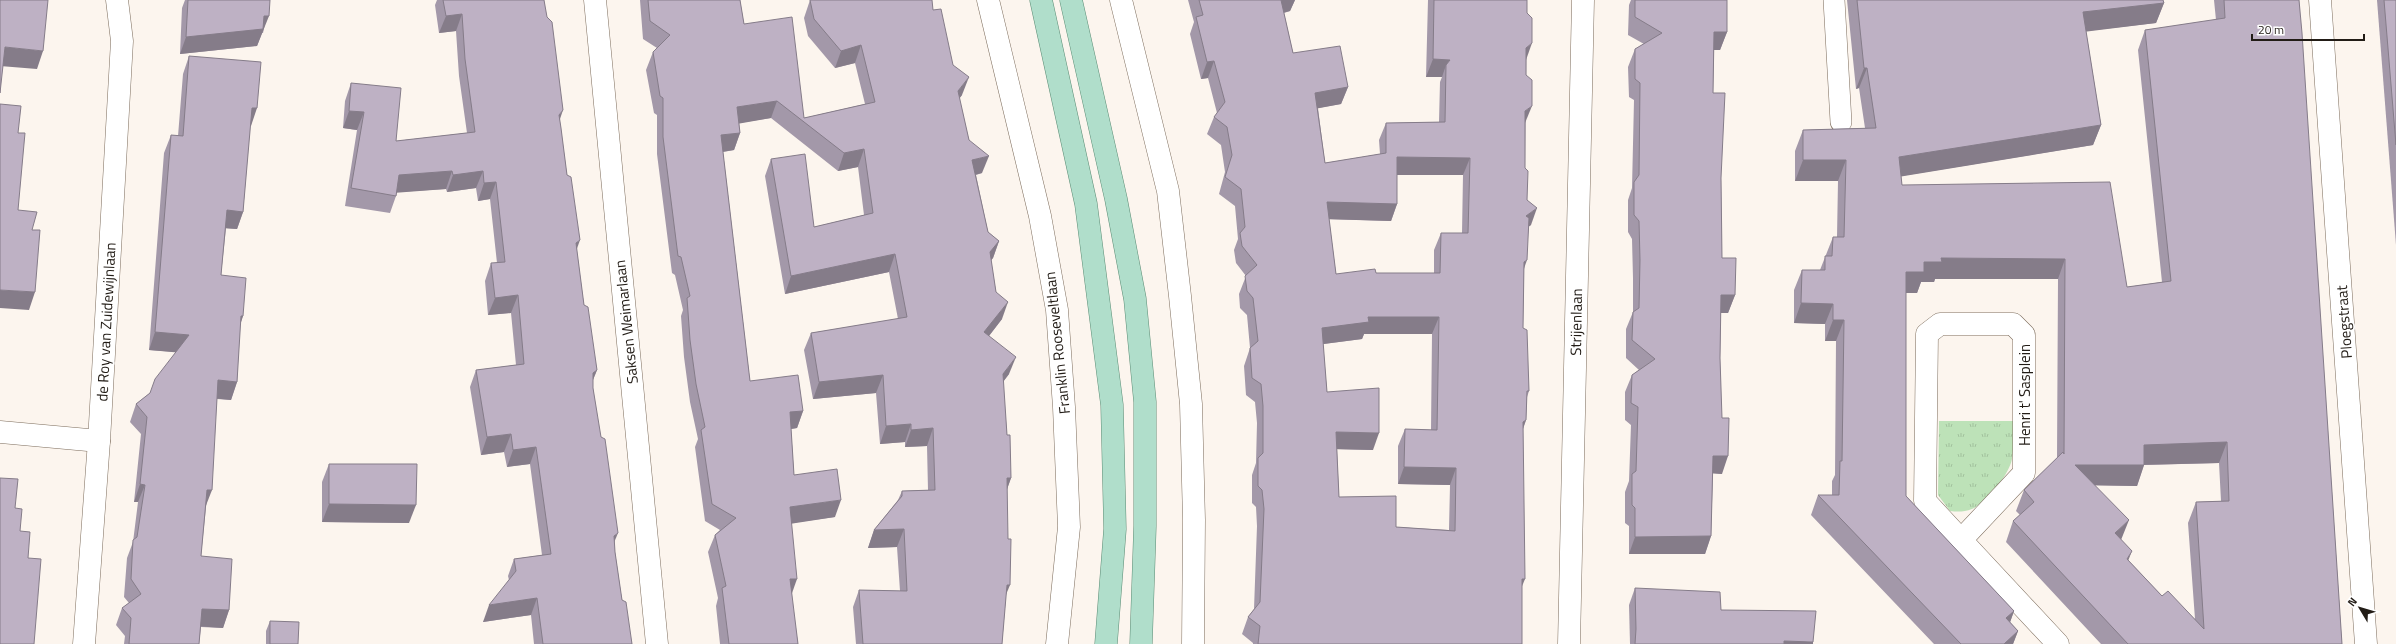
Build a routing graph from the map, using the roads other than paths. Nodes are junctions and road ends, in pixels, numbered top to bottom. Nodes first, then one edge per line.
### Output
1 (117, 0) edge
2 (595, 0) edge
3 (988, 0) edge
4 (1041, 0) edge
5 (1071, 0) edge
6 (1121, 0) edge
7 (1583, 0) edge
8 (1834, 0) edge
9 (2320, 0) edge
10 (1841, 122) dead end
11 (0, 432) edge
12 (99, 441) junction
13 (1961, 540) junction
14 (84, 644) edge
15 (657, 644) edge
16 (1057, 644) edge
17 (1106, 644) edge
18 (1141, 644) edge
19 (1193, 644) edge
20 (1569, 644) edge
21 (2058, 644) edge
22 (2366, 644) edge

1 - 12 street, de Roy van Zuidewijnlaan
2 - 15 street, Saksen Weimarlaan
3 - 16 street, Franklin Rooseveltlaan
4 - 17 main road
5 - 18 main road
6 - 19 street
7 - 20 street, Strijenlaan
8 - 10 lane
9 - 22 street, Ploegstraat
11 - 12 street
12 - 14 street, de Roy van Zuidewijnlaan
13 - 13 street, Henri t' Sasplein
13 - 21 street, Henri t' Sasplein

